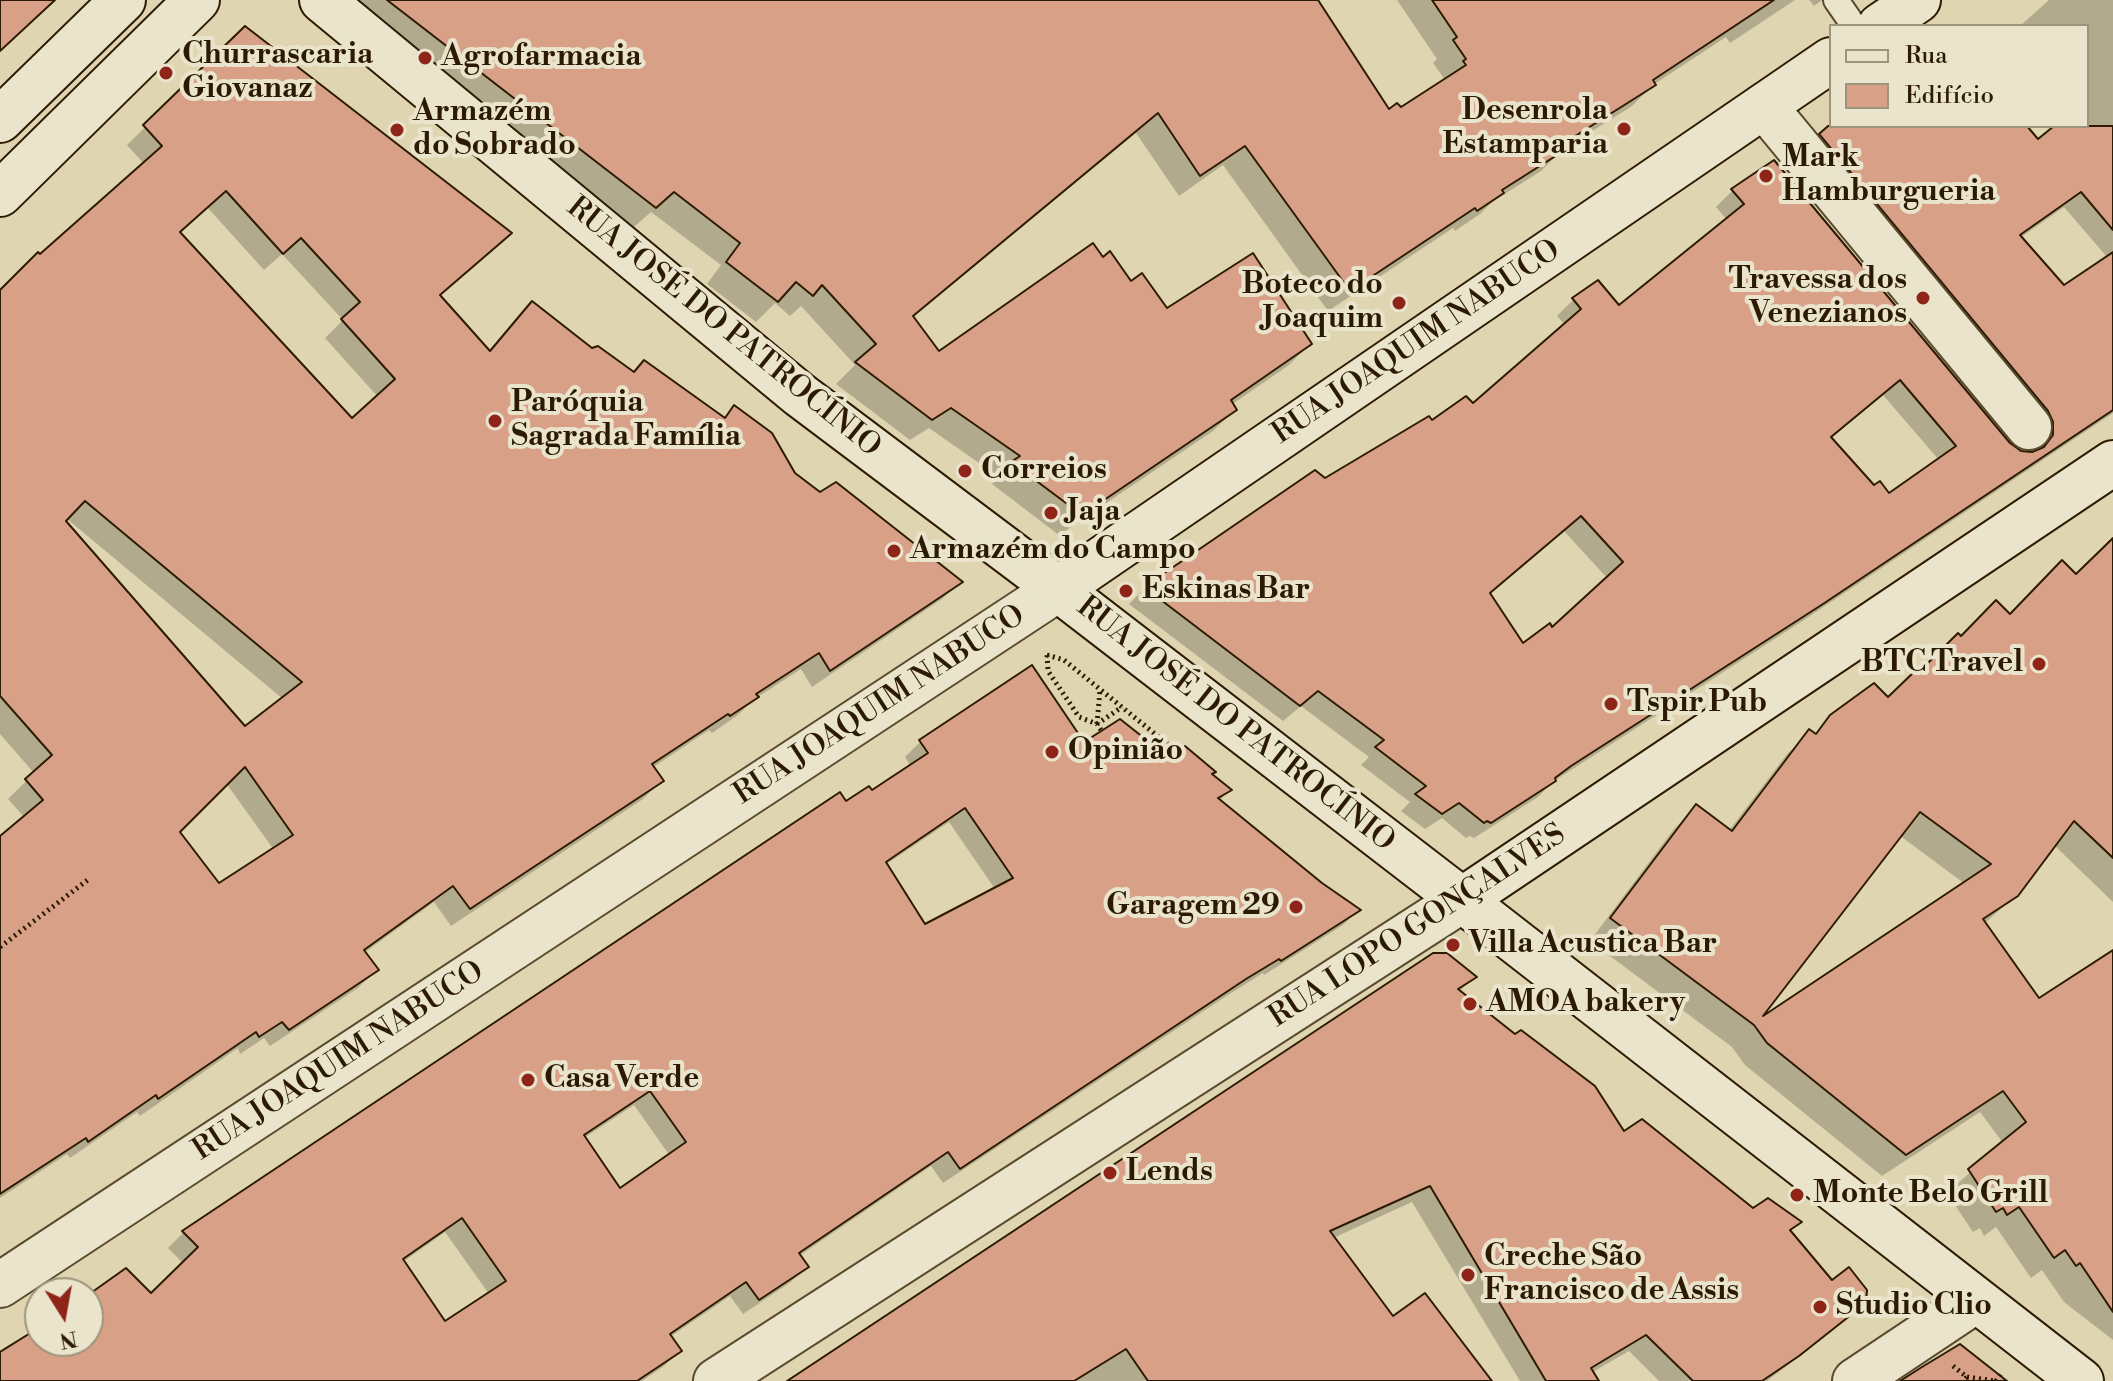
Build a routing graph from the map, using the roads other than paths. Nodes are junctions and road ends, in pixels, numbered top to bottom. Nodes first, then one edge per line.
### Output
1 (123, 0) edge
2 (197, 0) edge
3 (322, 0) edge
4 (1836, 0) edge
5 (1918, 0) edge
6 (1853, 24) edge
7 (1883, 24) edge
8 (1829, 61) edge
9 (1764, 106) junction
10 (0, 120) edge
11 (0, 194) edge
12 (2029, 427) dead end
13 (2113, 463) edge
14 (1058, 589) junction
15 (1462, 900) junction
16 (0, 1285) edge
17 (1975, 1301) junction
18 (716, 1381) edge
19 (1855, 1381) edge
20 (2081, 1381) edge

1 - 10 street
2 - 11 street
3 - 14 street, RUA JOSÉ DO PATROCÍNIO
4 - 6 lane
5 - 7 street
8 - 9 street, RUA JOAQUIM NABUCO
9 - 12 street
9 - 14 street, RUA JOAQUIM NABUCO
13 - 15 street, RUA LOPO GONÇALVES
14 - 15 street, RUA JOSÉ DO PATROCÍNIO
14 - 16 street, RUA JOAQUIM NABUCO
15 - 17 street, RUA JOSÉ DO PATROCÍNIO
15 - 18 street, RUA LOPO GONÇALVES
17 - 19 street
17 - 20 street, RUA JOSÉ DO PATROCÍNIO

